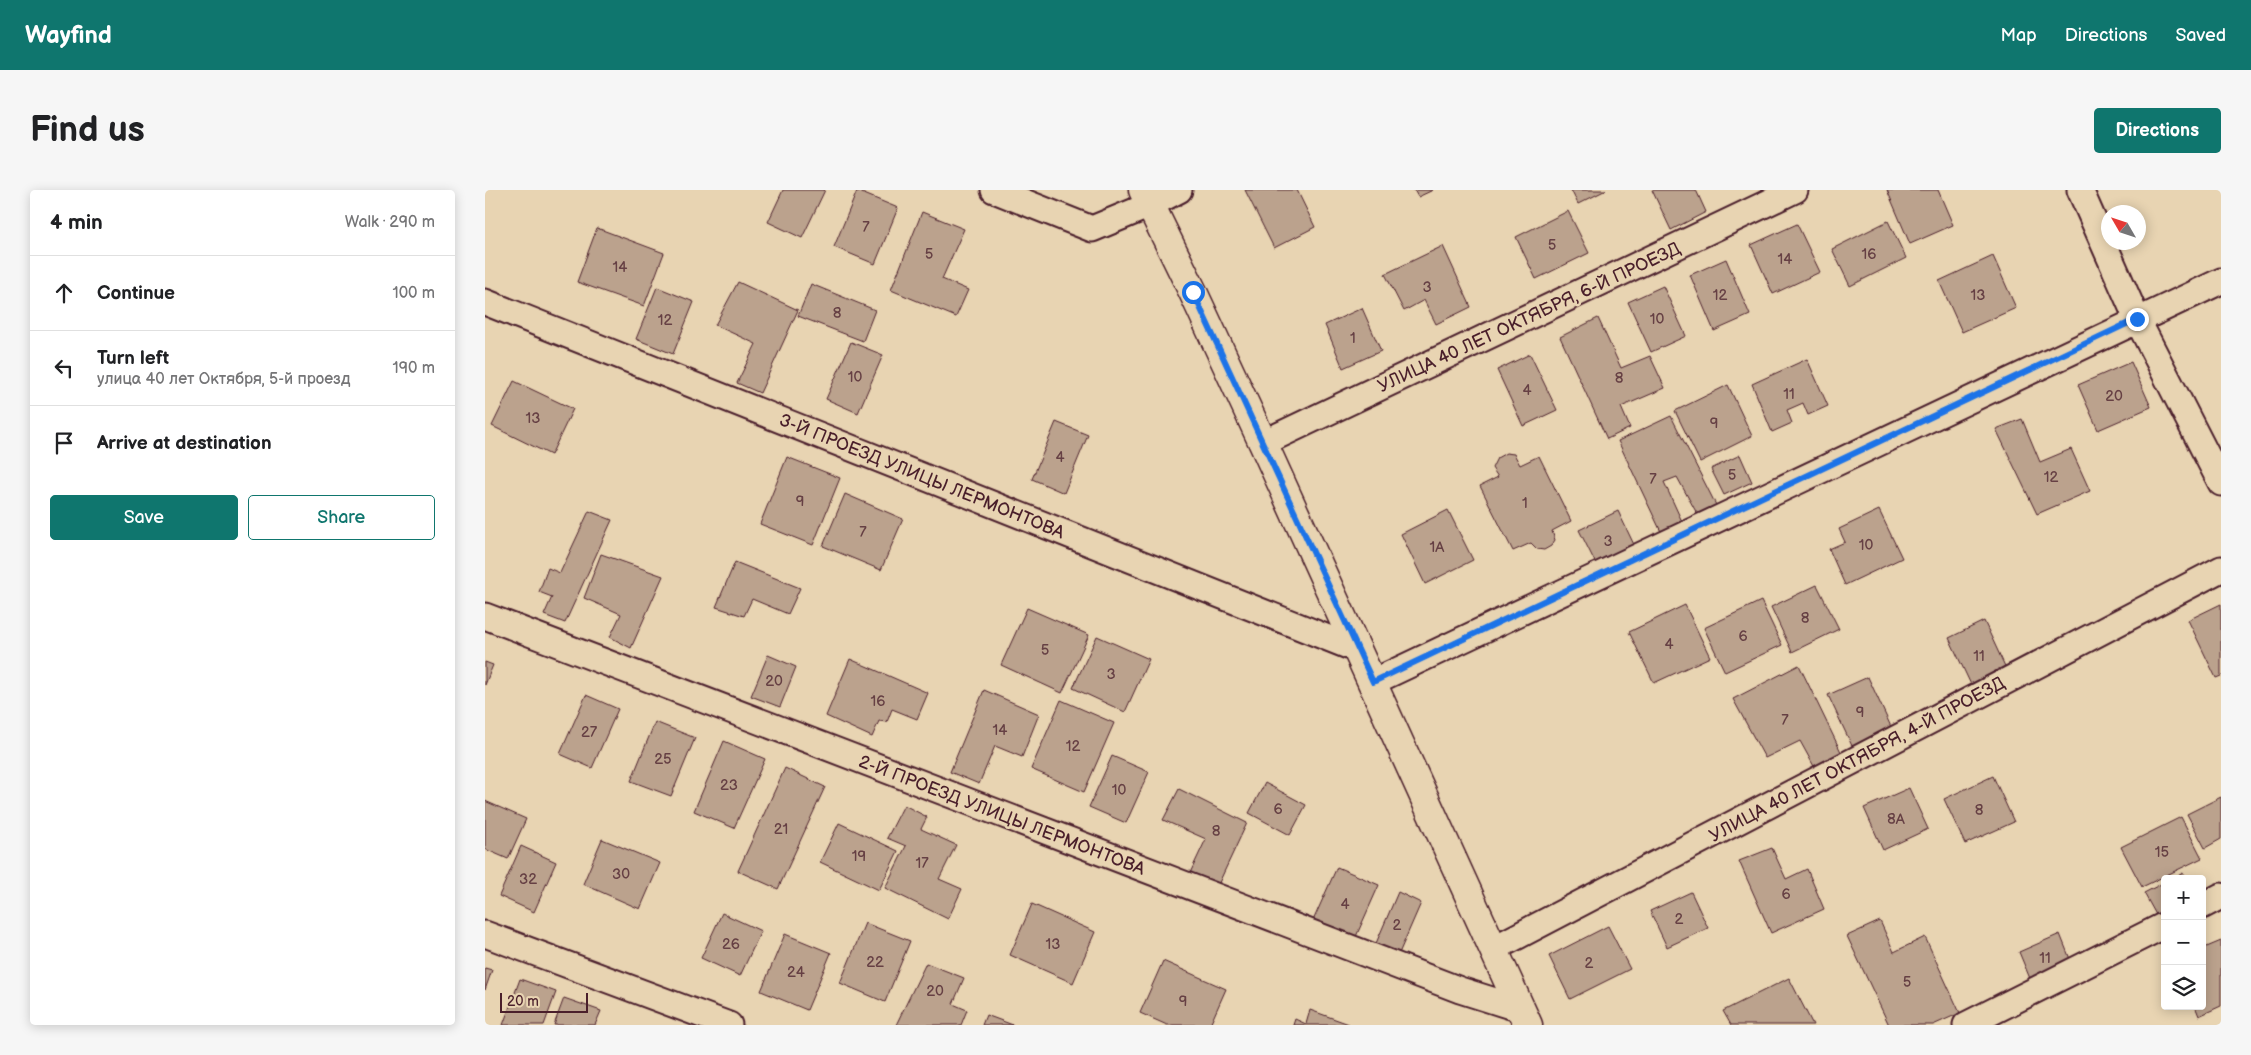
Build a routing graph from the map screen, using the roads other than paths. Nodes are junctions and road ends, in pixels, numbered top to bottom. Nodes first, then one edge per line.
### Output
1 (994, 190) edge
2 (1179, 190) edge
3 (1795, 190) edge
4 (2079, 190) edge
5 (1146, 197) edge
6 (2221, 281) edge
7 (485, 302) edge
8 (2137, 319) junction
9 (1263, 443) junction
10 (2221, 483) edge
11 (2221, 570) edge
12 (485, 616) edge
13 (1359, 650) junction
14 (1373, 682) junction
15 (2221, 896) edge
16 (2206, 904) edge
17 (2161, 927) edge
18 (485, 934) edge
19 (1493, 949) junction
20 (1524, 1017) edge
21 (729, 1025) edge
22 (1966, 1025) edge

1 - 5 street
2 - 5 street
3 - 9 street, УЛИЦА 40 ЛЕТ ОКТЯБРЯ, 6-Й ПРОЕЗД
4 - 8 street
5 - 9 street
6 - 8 street
7 - 13 street, 3-Й ПРОЕЗД УЛИЦЫ ЛЕРМОНТОВА
8 - 10 street
8 - 14 street
9 - 13 street
11 - 19 street, УЛИЦА 40 ЛЕТ ОКТЯБРЯ, 4-Й ПРОЕЗД
12 - 20 street, 2-Й ПРОЕЗД УЛИЦЫ ЛЕРМОНТОВА
13 - 14 street
14 - 19 street
15 - 16 street
17 - 22 street
18 - 21 street
19 - 20 street

